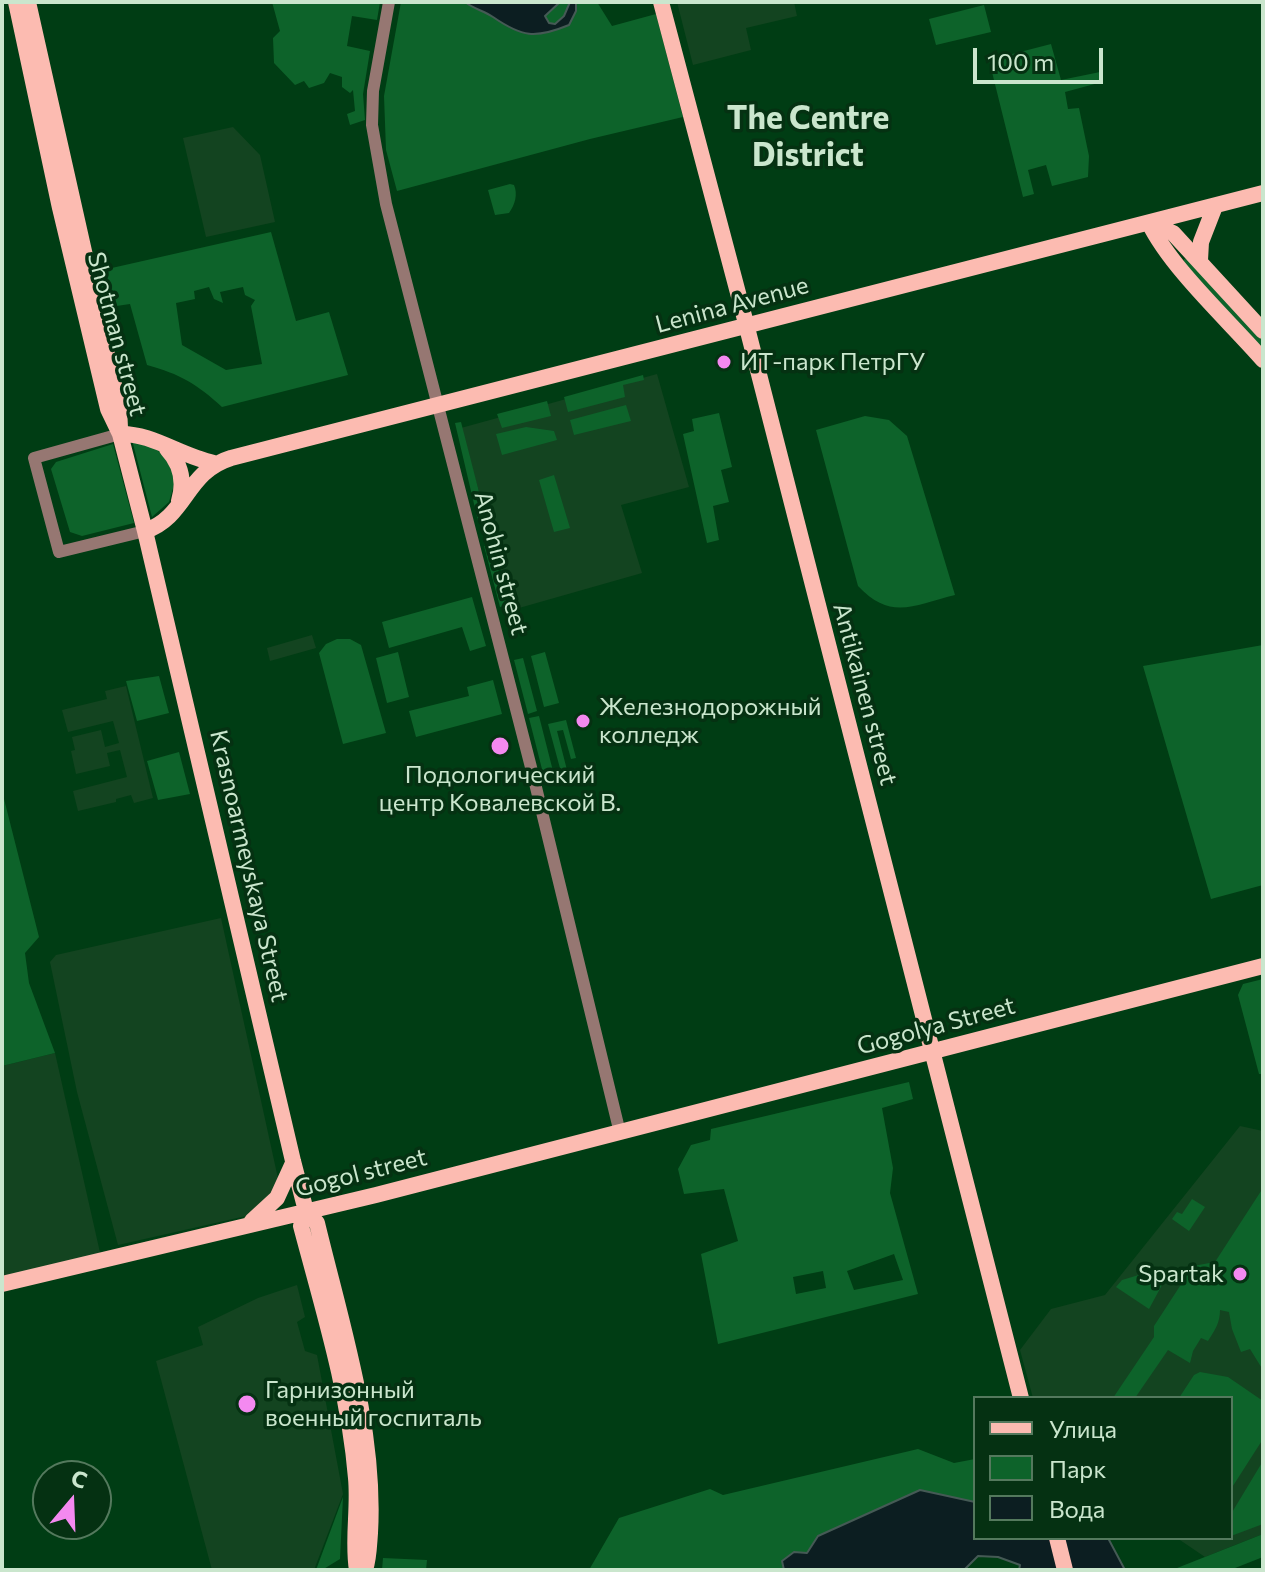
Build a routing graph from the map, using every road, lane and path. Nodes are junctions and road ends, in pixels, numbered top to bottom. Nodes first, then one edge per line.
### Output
1 (16, 2) edge
2 (28, 2) edge
3 (389, 2) edge
4 (661, 2) edge
5 (1263, 193) edge
6 (1215, 206) junction
7 (1149, 223) junction
8 (1194, 254) junction
9 (1175, 261) junction
10 (746, 326) junction
11 (1263, 331) edge
12 (1263, 360) edge
13 (437, 406) junction
14 (120, 434) junction
15 (163, 445) junction
16 (214, 463) junction
17 (175, 510) junction
18 (145, 531) junction
19 (1263, 966) edge
20 (934, 1053) junction
21 (620, 1133) junction
22 (293, 1161) junction
23 (306, 1211) junction
24 (247, 1226) junction
25 (9, 1282) edge
26 (1020, 1396) edge
27 (1058, 1540) edge
28 (357, 1570) edge
29 (365, 1570) edge
30 (1065, 1570) edge

1 - 14 main road, Shotman street
2 - 14 main road, Shotman street
3 - 13 street, Anohin street
4 - 10 main road, Antikainen street
5 - 6 main road, Lenina Avenue
6 - 7 main road, Lenina Avenue
6 - 8 main road
7 - 8 main road
7 - 9 main road
7 - 10 main road, Lenina Avenue
8 - 9 main road
8 - 11 main road
9 - 12 main road
10 - 13 main road, Lenina Avenue
10 - 20 main road, Antikainen street
13 - 16 main road, Lenina Avenue
13 - 21 street, Anohin street
14 - 15 main road
14 - 18 main road, Krasnoarmeyskaya Street
14 - 18 street
15 - 16 main road
15 - 17 main road
16 - 17 main road
17 - 18 main road
18 - 22 main road, Krasnoarmeyskaya Street
19 - 20 main road, Gogolya Street
20 - 21 main road, Gogolya Street
20 - 26 main road, Antikainen street
21 - 23 main road, Gogol street
22 - 23 main road, Krasnoarmeyskaya Street
22 - 24 main road
23 - 24 main road, Gogol street
23 - 28 main road, Krasnoarmeyskaya Street
23 - 29 main road, Krasnoarmeyskaya Street
24 - 25 main road, Gogol street
27 - 30 main road

